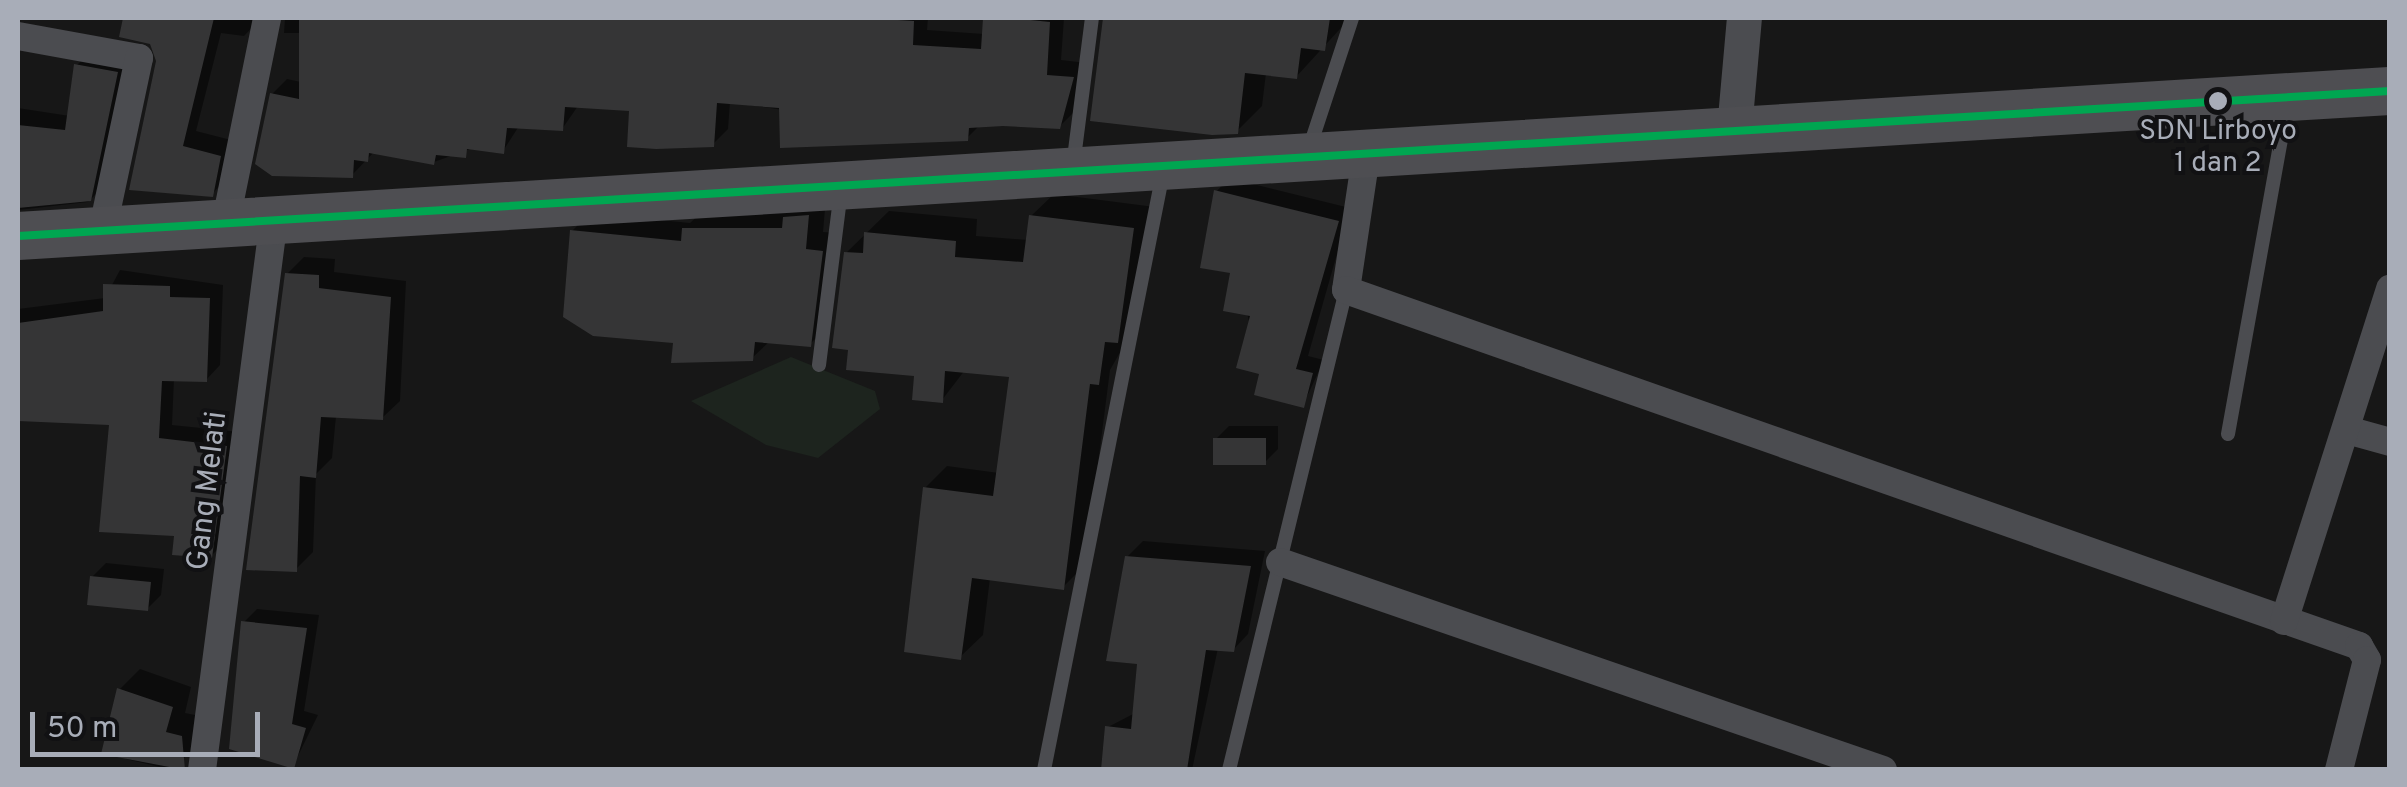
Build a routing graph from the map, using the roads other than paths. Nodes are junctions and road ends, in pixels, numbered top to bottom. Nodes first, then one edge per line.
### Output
1 (266, 18) edge
2 (1092, 18) edge
3 (1352, 18) edge
4 (1744, 18) edge
5 (18, 36) edge
6 (2390, 91) edge
7 (2288, 98) junction
8 (1734, 129) junction
9 (1366, 156) junction
10 (1303, 160) junction
11 (1164, 168) junction
12 (1072, 173) junction
13 (842, 186) junction
14 (274, 218) junction
15 (226, 220) junction
16 (103, 227) junction
17 (18, 236) edge
18 (2390, 288) edge
19 (1346, 290) junction
20 (819, 365) dead end
21 (2347, 430) junction
22 (2228, 434) dead end
23 (2390, 442) edge
24 (1280, 562) junction
25 (2284, 622) junction
26 (202, 770) edge
27 (1044, 770) edge
28 (1230, 770) edge
29 (1882, 770) edge
30 (2338, 770) edge

1 - 15 street
2 - 12 lane
3 - 10 lane
4 - 8 street
5 - 16 street
6 - 7 highway
7 - 8 highway
7 - 22 lane
8 - 9 highway
9 - 10 highway
9 - 19 street
10 - 11 highway
11 - 12 highway
11 - 27 lane
12 - 13 highway
13 - 14 highway
13 - 20 lane
14 - 15 highway
14 - 26 street, Gang Melati
15 - 16 highway
16 - 17 highway
18 - 21 street
19 - 24 lane
19 - 25 street
21 - 23 street
21 - 25 street
24 - 28 lane
24 - 29 street
25 - 30 street

